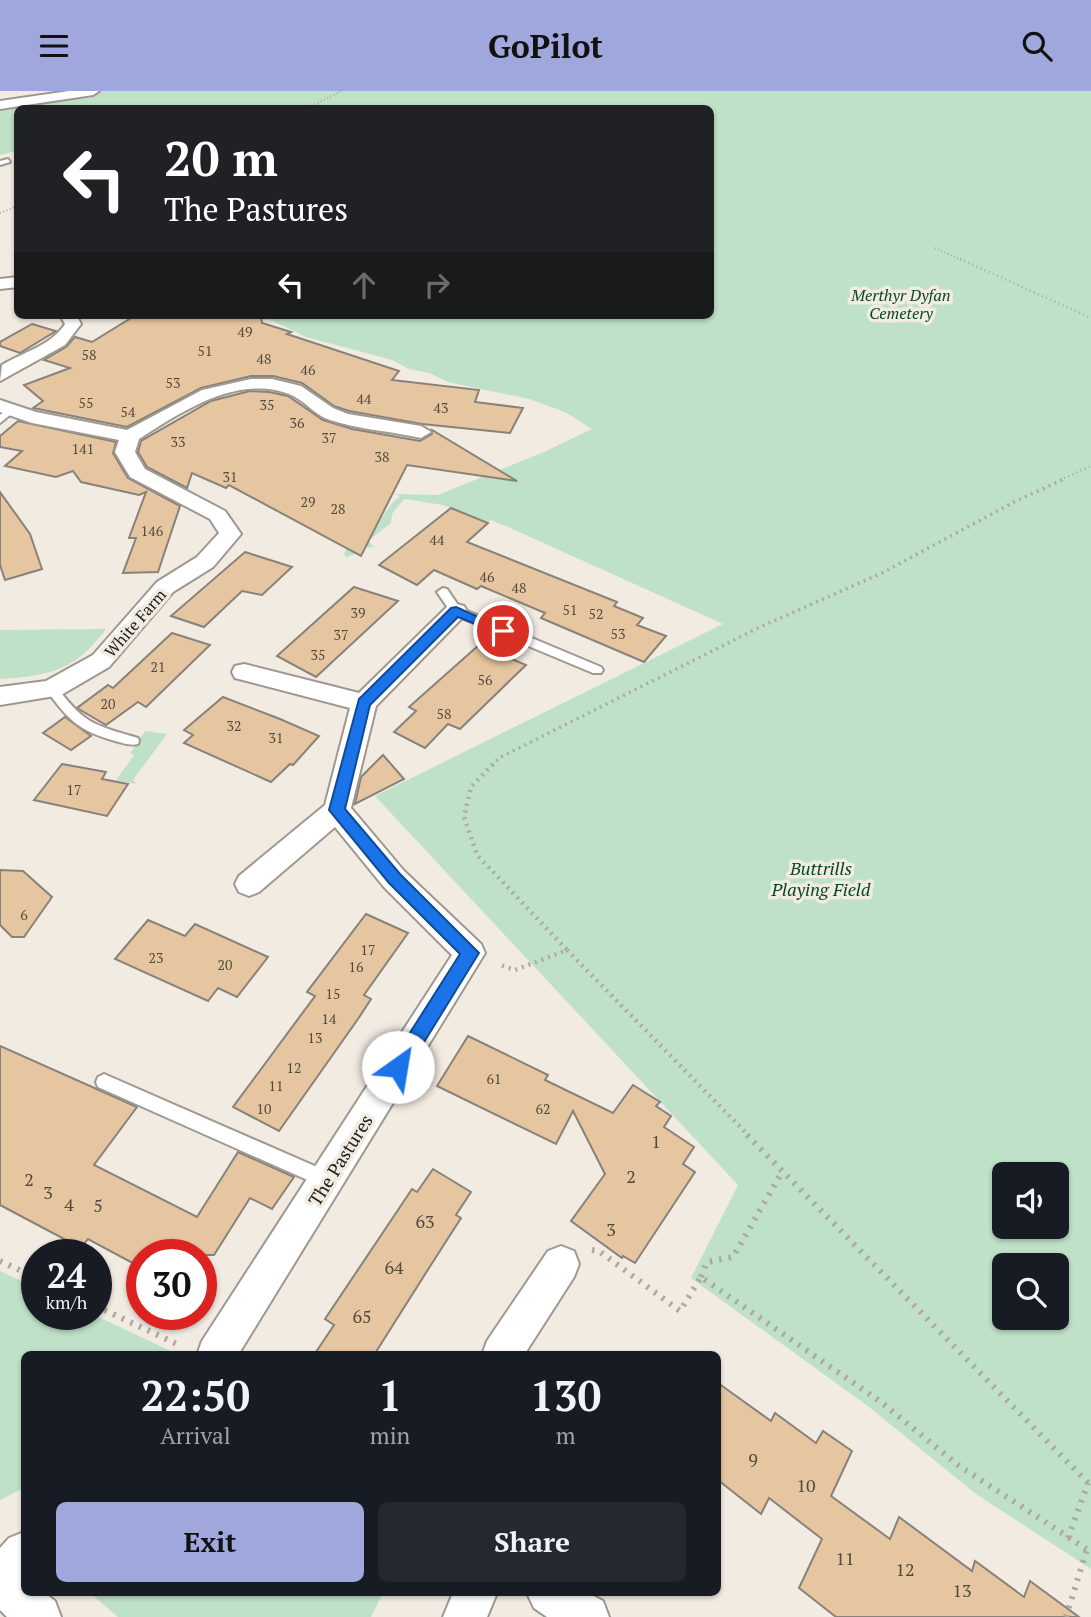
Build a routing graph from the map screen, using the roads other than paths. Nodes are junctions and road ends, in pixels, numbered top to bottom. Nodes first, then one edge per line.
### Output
1 (93, 91) edge
2 (0, 105) edge
3 (70, 319) edge
4 (0, 376) edge
5 (3, 412) edge
6 (421, 432) dead end
7 (130, 436) junction
8 (449, 601) joint
9 (597, 670) dead end
10 (244, 672) dead end
11 (52, 689) junction
12 (0, 697) edge
13 (364, 703) junction
14 (134, 741) dead end
15 (337, 810) junction
16 (249, 884) dead end
17 (104, 1082) dead end
18 (327, 1180) junction
19 (561, 1263) road end
20 (203, 1351) edge
21 (504, 1351) edge
22 (21, 1556) edge
23 (0, 1580) edge
24 (474, 1596) edge
25 (554, 1596) edge
26 (39, 1617) edge
27 (465, 1617) edge
28 (587, 1617) edge

1 - 2 street
3 - 4 street
5 - 7 street
6 - 7 street
7 - 11 street, White Farm
8 - 9 lane
8 - 13 street
10 - 13 street
11 - 12 street, White Farm
11 - 14 lane
13 - 15 street
15 - 16 street
15 - 18 street, The Pastures
17 - 18 lane
18 - 20 street, The Pastures
19 - 21 street
22 - 23 street
23 - 26 street
24 - 27 street
25 - 28 street

